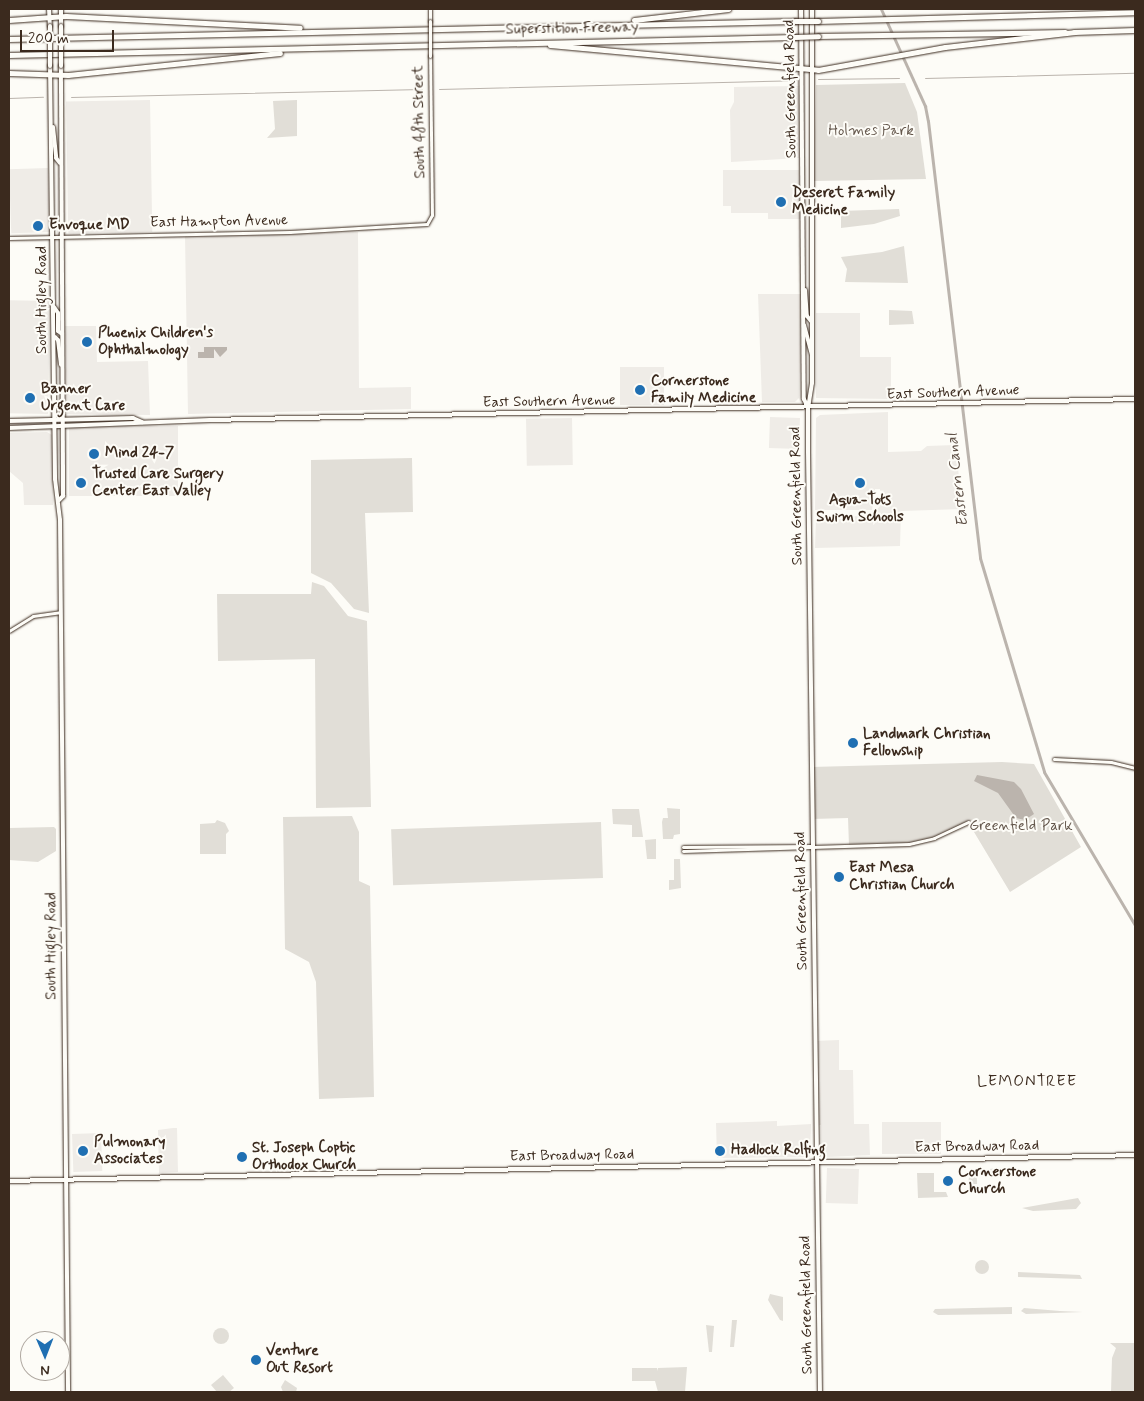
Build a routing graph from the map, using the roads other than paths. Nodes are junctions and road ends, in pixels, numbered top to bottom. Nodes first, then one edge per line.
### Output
1 (49, 9) edge
2 (61, 9) edge
3 (430, 9) edge
4 (728, 9) edge
5 (801, 9) edge
6 (812, 9) edge
7 (1135, 10) edge
8 (50, 16) junction
9 (61, 16) junction
10 (9, 20) edge
11 (590, 24) junction
12 (356, 30) junction
13 (1135, 30) edge
14 (1075, 32) junction
15 (9, 38) edge
16 (479, 43) junction
17 (295, 50) junction
18 (9, 55) edge
19 (801, 70) junction
20 (812, 70) junction
21 (9, 73) edge
22 (50, 75) junction
23 (61, 75) junction
24 (51, 122) junction
25 (60, 163) junction
26 (430, 223) joint
27 (54, 237) junction
28 (61, 237) junction
29 (9, 238) edge
30 (804, 285) junction
31 (54, 307) junction
32 (811, 321) junction
33 (804, 325) junction
34 (62, 334) junction
35 (55, 337) junction
36 (812, 355) junction
37 (62, 367) junction
38 (1135, 399) edge
39 (808, 408) junction
40 (55, 419) junction
41 (63, 419) junction
42 (9, 421) edge
43 (142, 422) junction
44 (55, 427) junction
45 (63, 427) junction
46 (9, 428) edge
47 (59, 500) junction
48 (60, 612) junction
49 (9, 631) edge
50 (1054, 759) dead end
51 (1135, 768) edge
52 (968, 822) dead end
53 (812, 847) junction
54 (683, 849) dead end
55 (1135, 1154) edge
56 (816, 1162) junction
57 (65, 1179) junction
58 (9, 1181) edge
59 (68, 1392) edge
60 (820, 1392) edge

1 - 8 main road, South Higley Road
2 - 9 main road, South Higley Road
3 - 26 street, South 48th Street, bridge
4 - 11 highway
5 - 19 main road, South Greenfield Road
6 - 20 main road, South Greenfield Road
7 - 11 highway, Superstition Freeway, bridge
8 - 9 highway
8 - 10 highway
8 - 22 main road, South Higley Road, bridge
9 - 12 highway
9 - 23 main road, South Higley Road, bridge
11 - 12 highway, Superstition Freeway
12 - 15 highway, Superstition Freeway
13 - 14 highway, Superstition Freeway
14 - 16 highway, Superstition Freeway, bridge
14 - 20 highway
16 - 17 highway, Superstition Freeway
16 - 19 highway
17 - 18 highway, Superstition Freeway
17 - 23 highway
19 - 20 highway
19 - 30 main road, South Greenfield Road
20 - 32 main road, South Greenfield Road
21 - 22 highway
22 - 23 highway
22 - 24 main road, South Higley Road
23 - 25 main road, South Higley Road
24 - 25 main road
24 - 27 main road, South Higley Road
25 - 28 main road, South Higley Road
26 - 28 street, East Hampton Avenue
27 - 28 street, East Hampton Avenue
27 - 29 street, East Hampton Avenue
27 - 31 main road, South Higley Road
28 - 34 main road, South Higley Road
30 - 32 main road
30 - 33 main road, South Greenfield Road
31 - 34 main road
31 - 35 main road, South Higley Road
32 - 36 main road, South Greenfield Road
33 - 36 main road
33 - 39 main road, South Greenfield Road
34 - 37 main road, South Higley Road
35 - 37 main road
35 - 40 main road, South Higley Road
36 - 39 main road, South Greenfield Road
37 - 41 main road, South Higley Road
38 - 39 main road, East Southern Avenue
39 - 43 main road, East Southern Avenue
39 - 53 main road, South Greenfield Road
40 - 41 main road, East Southern Avenue
40 - 42 main road, East Southern Avenue
40 - 44 main road, South Higley Road
41 - 43 main road, East Southern Avenue
41 - 45 main road, South Higley Road
43 - 45 main road, East Southern Avenue
44 - 45 main road, East Southern Avenue
44 - 46 main road, East Southern Avenue
44 - 47 main road, South Higley Road
45 - 47 main road, South Higley Road
47 - 48 main road, South Higley Road
48 - 49 street
48 - 57 main road, South Higley Road
50 - 51 street
52 - 53 street
53 - 54 street
53 - 56 main road, South Greenfield Road
55 - 56 main road, East Broadway Road
56 - 57 main road, East Broadway Road
56 - 60 main road, South Greenfield Road
57 - 58 main road, East Broadway Road
57 - 59 main road, South Higley Road

